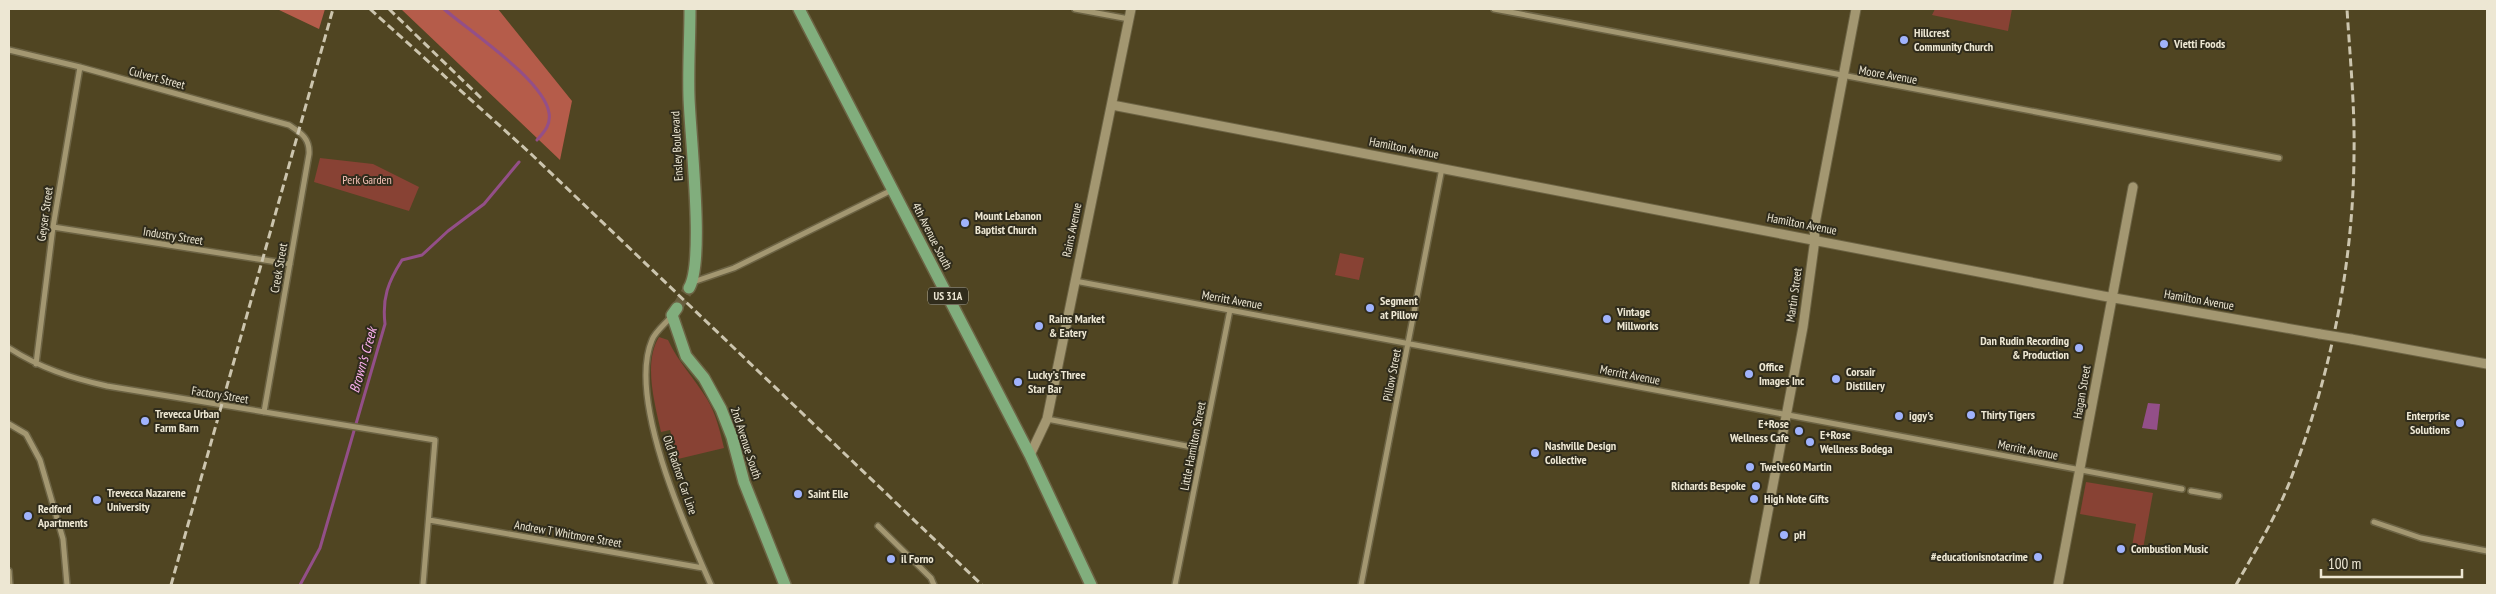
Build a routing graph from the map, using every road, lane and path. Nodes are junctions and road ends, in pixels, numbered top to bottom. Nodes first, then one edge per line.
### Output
1 (690, 9) edge
2 (799, 9) edge
3 (1074, 9) edge
4 (1131, 9) edge
5 (1494, 9) edge
6 (1856, 9) edge
7 (1129, 19) junction
8 (9, 50) edge
9 (80, 67) junction
10 (1843, 76) junction
11 (1112, 105) junction
12 (298, 131) joint
13 (2279, 158) dead end
14 (1442, 168) junction
15 (2132, 187) dead end
16 (892, 190) junction
17 (53, 227) junction
18 (1815, 239) junction
19 (290, 264) junction
20 (1074, 281) junction
21 (691, 285) joint
22 (2111, 297) junction
23 (1230, 310) junction
24 (675, 311) joint
25 (1408, 344) junction
26 (9, 348) edge
27 (36, 364) junction
28 (2487, 364) edge
29 (264, 412) junction
30 (1786, 415) junction
31 (1047, 419) junction
32 (9, 424) edge
33 (1202, 449) junction
34 (1030, 455) junction
35 (2080, 470) junction
36 (2182, 489) dead end
37 (2190, 491) dead end
38 (2219, 496) dead end
39 (429, 520) junction
40 (2374, 522) dead end
41 (878, 526) dead end
42 (2487, 552) edge
43 (703, 568) junction
44 (9, 571) edge
45 (10, 585) edge
46 (67, 585) edge
47 (422, 585) edge
48 (711, 585) edge
49 (785, 585) edge
50 (934, 585) edge
51 (1091, 585) edge
52 (1175, 585) edge
53 (1361, 585) edge
54 (1754, 585) edge
55 (2058, 585) edge

1 - 21 main road, Ensley Boulevard
2 - 16 main road, 4th Avenue South / US 31A
3 - 7 street
4 - 7 street, Rains Avenue
5 - 10 street, Moore Avenue
6 - 10 street, Martin Street
7 - 11 street, Rains Avenue
8 - 9 street, Culvert Street
9 - 12 street, Culvert Street
9 - 17 street, Geyser Street
10 - 13 street, Moore Avenue
10 - 18 street, Martin Street
11 - 14 street, Hamilton Avenue
11 - 20 street, Rains Avenue
12 - 19 street, Creek Street
14 - 18 street, Hamilton Avenue
14 - 25 street, Pillow Street
15 - 22 street, Hagan Street
16 - 21 street
16 - 34 main road, 4th Avenue South / US 31A
17 - 19 street, Industry Street
17 - 27 street, Geyser Street
18 - 22 street, Hamilton Avenue
18 - 30 street, Martin Street
19 - 29 street, Creek Street
20 - 23 street, Merritt Avenue
20 - 31 street, Rains Avenue
22 - 28 street, Hamilton Avenue, bridge
22 - 35 street, Hagan Street
23 - 25 street, Merritt Avenue
23 - 33 street, Little Hamilton Street
24 - 43 street, Old Radnor Car Line
24 - 49 main road, 2nd Avenue South
25 - 30 street, Merritt Avenue
25 - 53 street, Pillow Street
26 - 27 street, Factory Street
27 - 29 street, Factory Street
29 - 39 street, Factory Street
30 - 35 street, Merritt Avenue
30 - 54 street, Martin Street
31 - 33 street
31 - 34 street, Rains Avenue
32 - 46 street
33 - 52 street, Little Hamilton Street
34 - 51 main road, 4th Avenue South / US 31A
35 - 36 street, Merritt Avenue
35 - 55 street, Hagan Street
37 - 38 street
39 - 43 street, Andrew T Whitmore Street
39 - 47 street
40 - 42 street
41 - 50 street
43 - 48 street, Old Radnor Car Line
44 - 45 street

